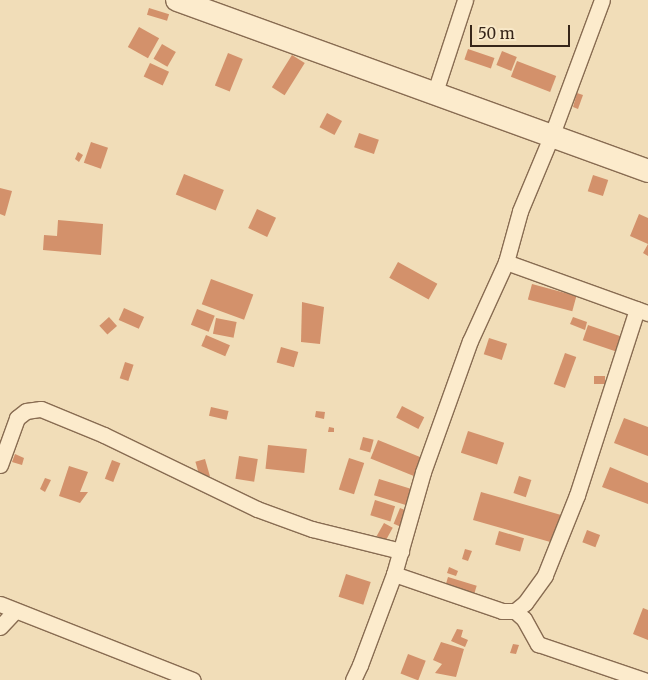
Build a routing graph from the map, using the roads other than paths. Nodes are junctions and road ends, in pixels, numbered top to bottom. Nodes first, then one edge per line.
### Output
1 (177, 0) edge
2 (465, 0) edge
3 (602, 0) edge
4 (434, 95) junction
5 (551, 137) junction
6 (648, 171) edge
7 (506, 262) junction
8 (642, 311) edge
9 (0, 465) edge
10 (400, 550) junction
11 (394, 574) junction
12 (0, 604) edge
13 (15, 611) junction
14 (515, 611) junction
15 (0, 628) edge
16 (193, 680) edge
17 (353, 680) edge
18 (644, 680) edge

1 - 4 main road
2 - 4 street
3 - 5 street
4 - 5 main road
5 - 6 main road
5 - 7 street
7 - 8 street
7 - 10 street
8 - 14 street
9 - 10 street
10 - 11 street
11 - 14 street
11 - 17 street
12 - 13 street
13 - 15 street
13 - 16 street
14 - 18 street

